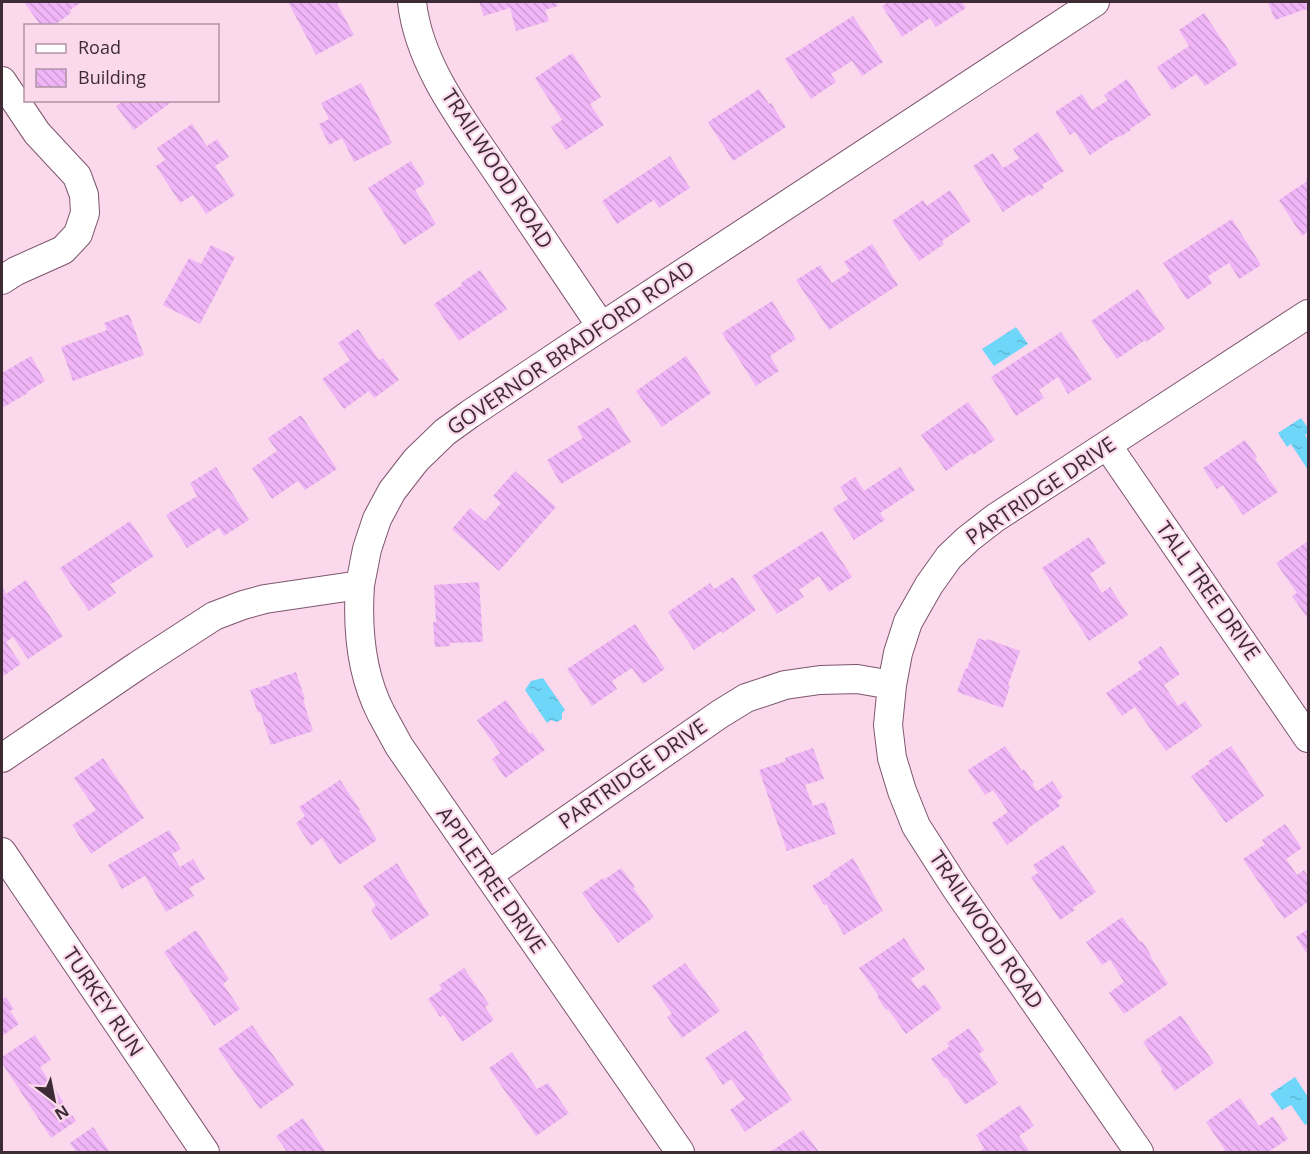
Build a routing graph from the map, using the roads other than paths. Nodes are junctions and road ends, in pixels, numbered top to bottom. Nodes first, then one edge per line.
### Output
1 (412, 2) edge
2 (1095, 2) edge
3 (2, 81) edge
4 (2, 280) edge
5 (1308, 314) edge
6 (601, 326) junction
7 (1107, 446) junction
8 (360, 585) junction
9 (892, 684) junction
10 (1308, 738) edge
11 (2, 758) edge
12 (2, 852) edge
13 (488, 875) junction
14 (205, 1152) edge
15 (680, 1152) edge
16 (1139, 1152) edge

1 - 6 street, TRAILWOOD ROAD
2 - 6 street, GOVERNOR BRADFORD ROAD
3 - 4 street
5 - 7 street, PARTRIDGE DRIVE
6 - 8 street, GOVERNOR BRADFORD ROAD
7 - 9 street, PARTRIDGE DRIVE
7 - 10 street, TALL TREE DRIVE
8 - 11 street
8 - 13 street, APPLETREE DRIVE
9 - 13 street, PARTRIDGE DRIVE
9 - 16 street, TRAILWOOD ROAD
12 - 14 street, TURKEY RUN
13 - 15 street, APPLETREE DRIVE

